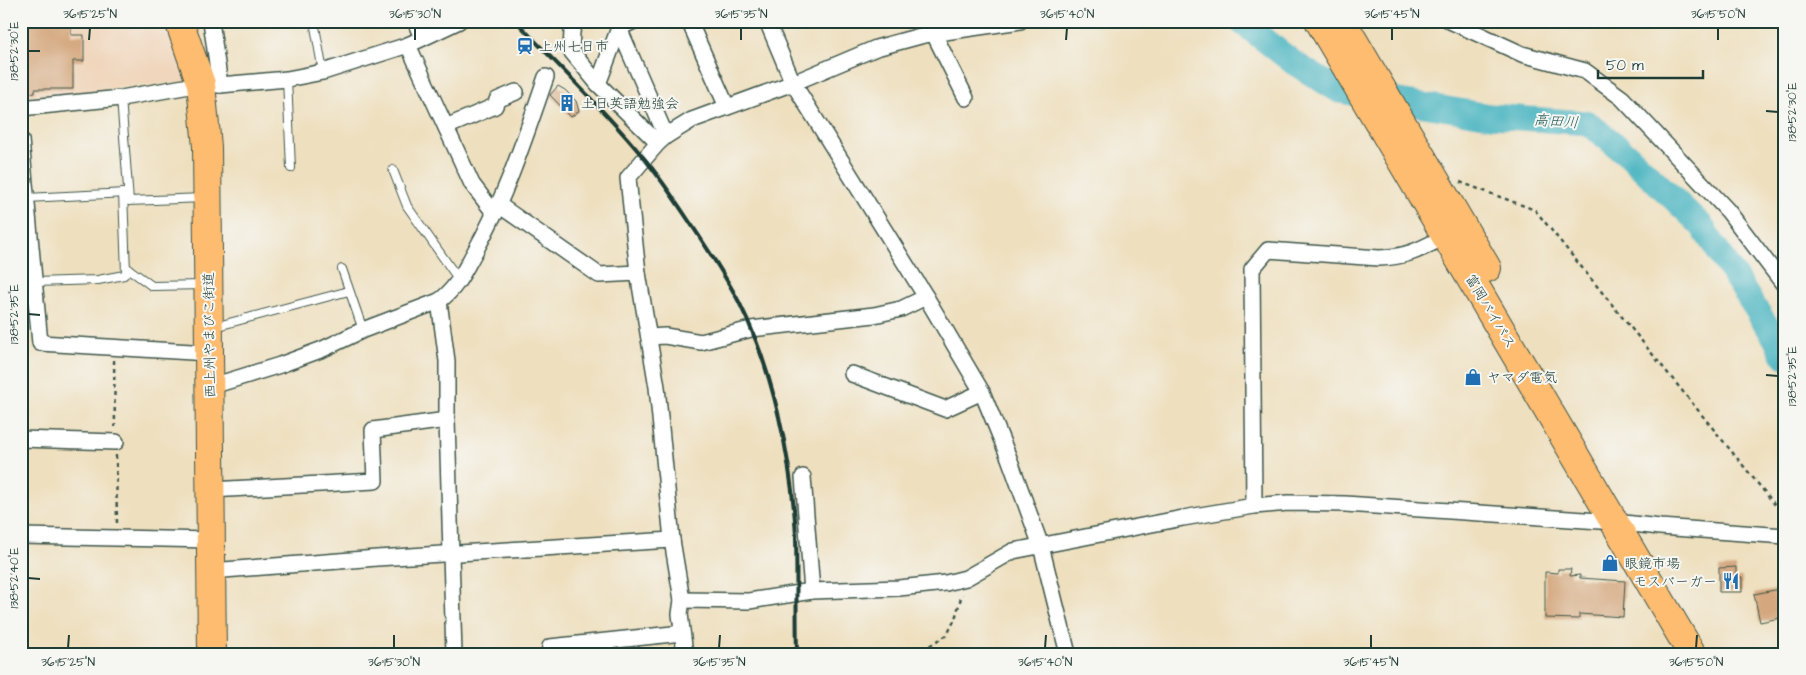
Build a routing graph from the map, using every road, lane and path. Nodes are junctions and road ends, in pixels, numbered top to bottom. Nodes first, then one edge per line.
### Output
1 (179, 21) edge
2 (211, 21) edge
3 (314, 21) edge
4 (415, 21) edge
5 (459, 21) edge
6 (576, 21) edge
7 (634, 21) edge
8 (689, 21) edge
9 (767, 21) edge
10 (1020, 21) edge
11 (1319, 21) edge
12 (1342, 21) edge
13 (1450, 21) edge
14 (983, 24) edge
15 (619, 28) junction
16 (934, 34) junction
17 (422, 38) junction
18 (408, 45) junction
19 (323, 72) junction
20 (546, 77) dead end
21 (287, 79) junction
22 (793, 83) junction
23 (598, 84) junction
24 (211, 85) junction
25 (516, 92) dead end
26 (122, 98) junction
27 (966, 98) dead end
28 (727, 107) junction
29 (21, 108) edge
30 (446, 127) junction
31 (662, 139) junction
32 (21, 140) edge
33 (1426, 163) junction
34 (291, 168) dead end
35 (393, 170) dead end
36 (126, 193) junction
37 (24, 198) edge
38 (208, 198) junction
39 (497, 210) junction
40 (1446, 236) junction
41 (126, 267) junction
42 (342, 269) dead end
43 (638, 273) junction
44 (30, 279) edge
45 (459, 280) junction
46 (208, 285) junction
47 (1785, 286) edge
48 (349, 290) junction
49 (926, 297) junction
50 (439, 301) junction
51 (363, 330) junction
52 (649, 337) junction
53 (209, 341) junction
54 (852, 374) dead end
55 (209, 387) junction
56 (982, 392) junction
57 (447, 420) junction
58 (21, 439) edge
59 (116, 442) dead end
60 (803, 477) dead end
61 (210, 490) junction
62 (1254, 506) junction
63 (1785, 517) edge
64 (1625, 523) junction
65 (21, 536) edge
66 (1785, 536) edge
67 (211, 540) junction
68 (672, 540) junction
69 (1041, 546) junction
70 (451, 554) junction
71 (211, 571) junction
72 (966, 578) junction
73 (812, 591) junction
74 (682, 600) junction
75 (682, 632) junction
76 (212, 654) edge
77 (454, 654) edge
78 (549, 654) edge
79 (684, 654) edge
80 (916, 654) edge
81 (1068, 654) edge
82 (1692, 654) edge
83 (1712, 654) edge

1 - 24 highway, 西上州やまびこ街道
2 - 24 street
3 - 19 lane
4 - 17 street
5 - 17 street
6 - 23 street
7 - 15 street
8 - 28 street
9 - 22 street
10 - 14 street
11 - 40 highway, 富岡バイパス
12 - 33 highway, 富岡バイパス
13 - 47 street
14 - 16 street
15 - 23 street
15 - 31 street
16 - 22 street
16 - 27 street
17 - 18 street
18 - 19 street
18 - 30 street
19 - 21 street
20 - 39 street
21 - 24 street
21 - 34 lane
22 - 28 street
22 - 49 street
23 - 31 street
24 - 26 street
24 - 38 highway, 西上州やまびこ街道
25 - 30 street
26 - 29 street
26 - 36 lane
28 - 31 street
30 - 39 street
31 - 43 street
32 - 37 street
33 - 63 path
33 - 64 highway, 富岡バイパス
35 - 45 lane
36 - 37 lane
36 - 38 lane
36 - 41 lane
37 - 44 street
38 - 46 highway, 西上州やまびこ街道
39 - 43 street
39 - 45 street
40 - 62 street
40 - 64 highway, 富岡バイパス
41 - 44 lane
41 - 46 lane
42 - 48 lane
43 - 52 street
44 - 53 street
45 - 50 street
46 - 53 highway, 西上州やまびこ街道
48 - 51 lane
48 - 53 lane
49 - 52 street
49 - 56 street
50 - 51 street
50 - 57 street
51 - 55 street
52 - 68 street
53 - 55 highway, 西上州やまびこ街道
54 - 56 street
55 - 61 highway, 西上州やまびこ街道
56 - 69 street
57 - 61 street
57 - 70 street
58 - 59 street
60 - 73 street
61 - 67 highway, 西上州やまびこ街道
62 - 64 street
62 - 69 street
64 - 66 street
64 - 82 highway, 富岡バイパス
64 - 83 highway, 富岡バイパス
65 - 67 street
67 - 71 highway, 西上州やまびこ街道
68 - 70 street
68 - 74 street
69 - 72 street
69 - 81 street
70 - 71 street
70 - 77 street
71 - 76 highway, 西上州やまびこ街道
72 - 73 street
72 - 80 path
73 - 74 street
74 - 75 street
75 - 78 street
75 - 79 street

